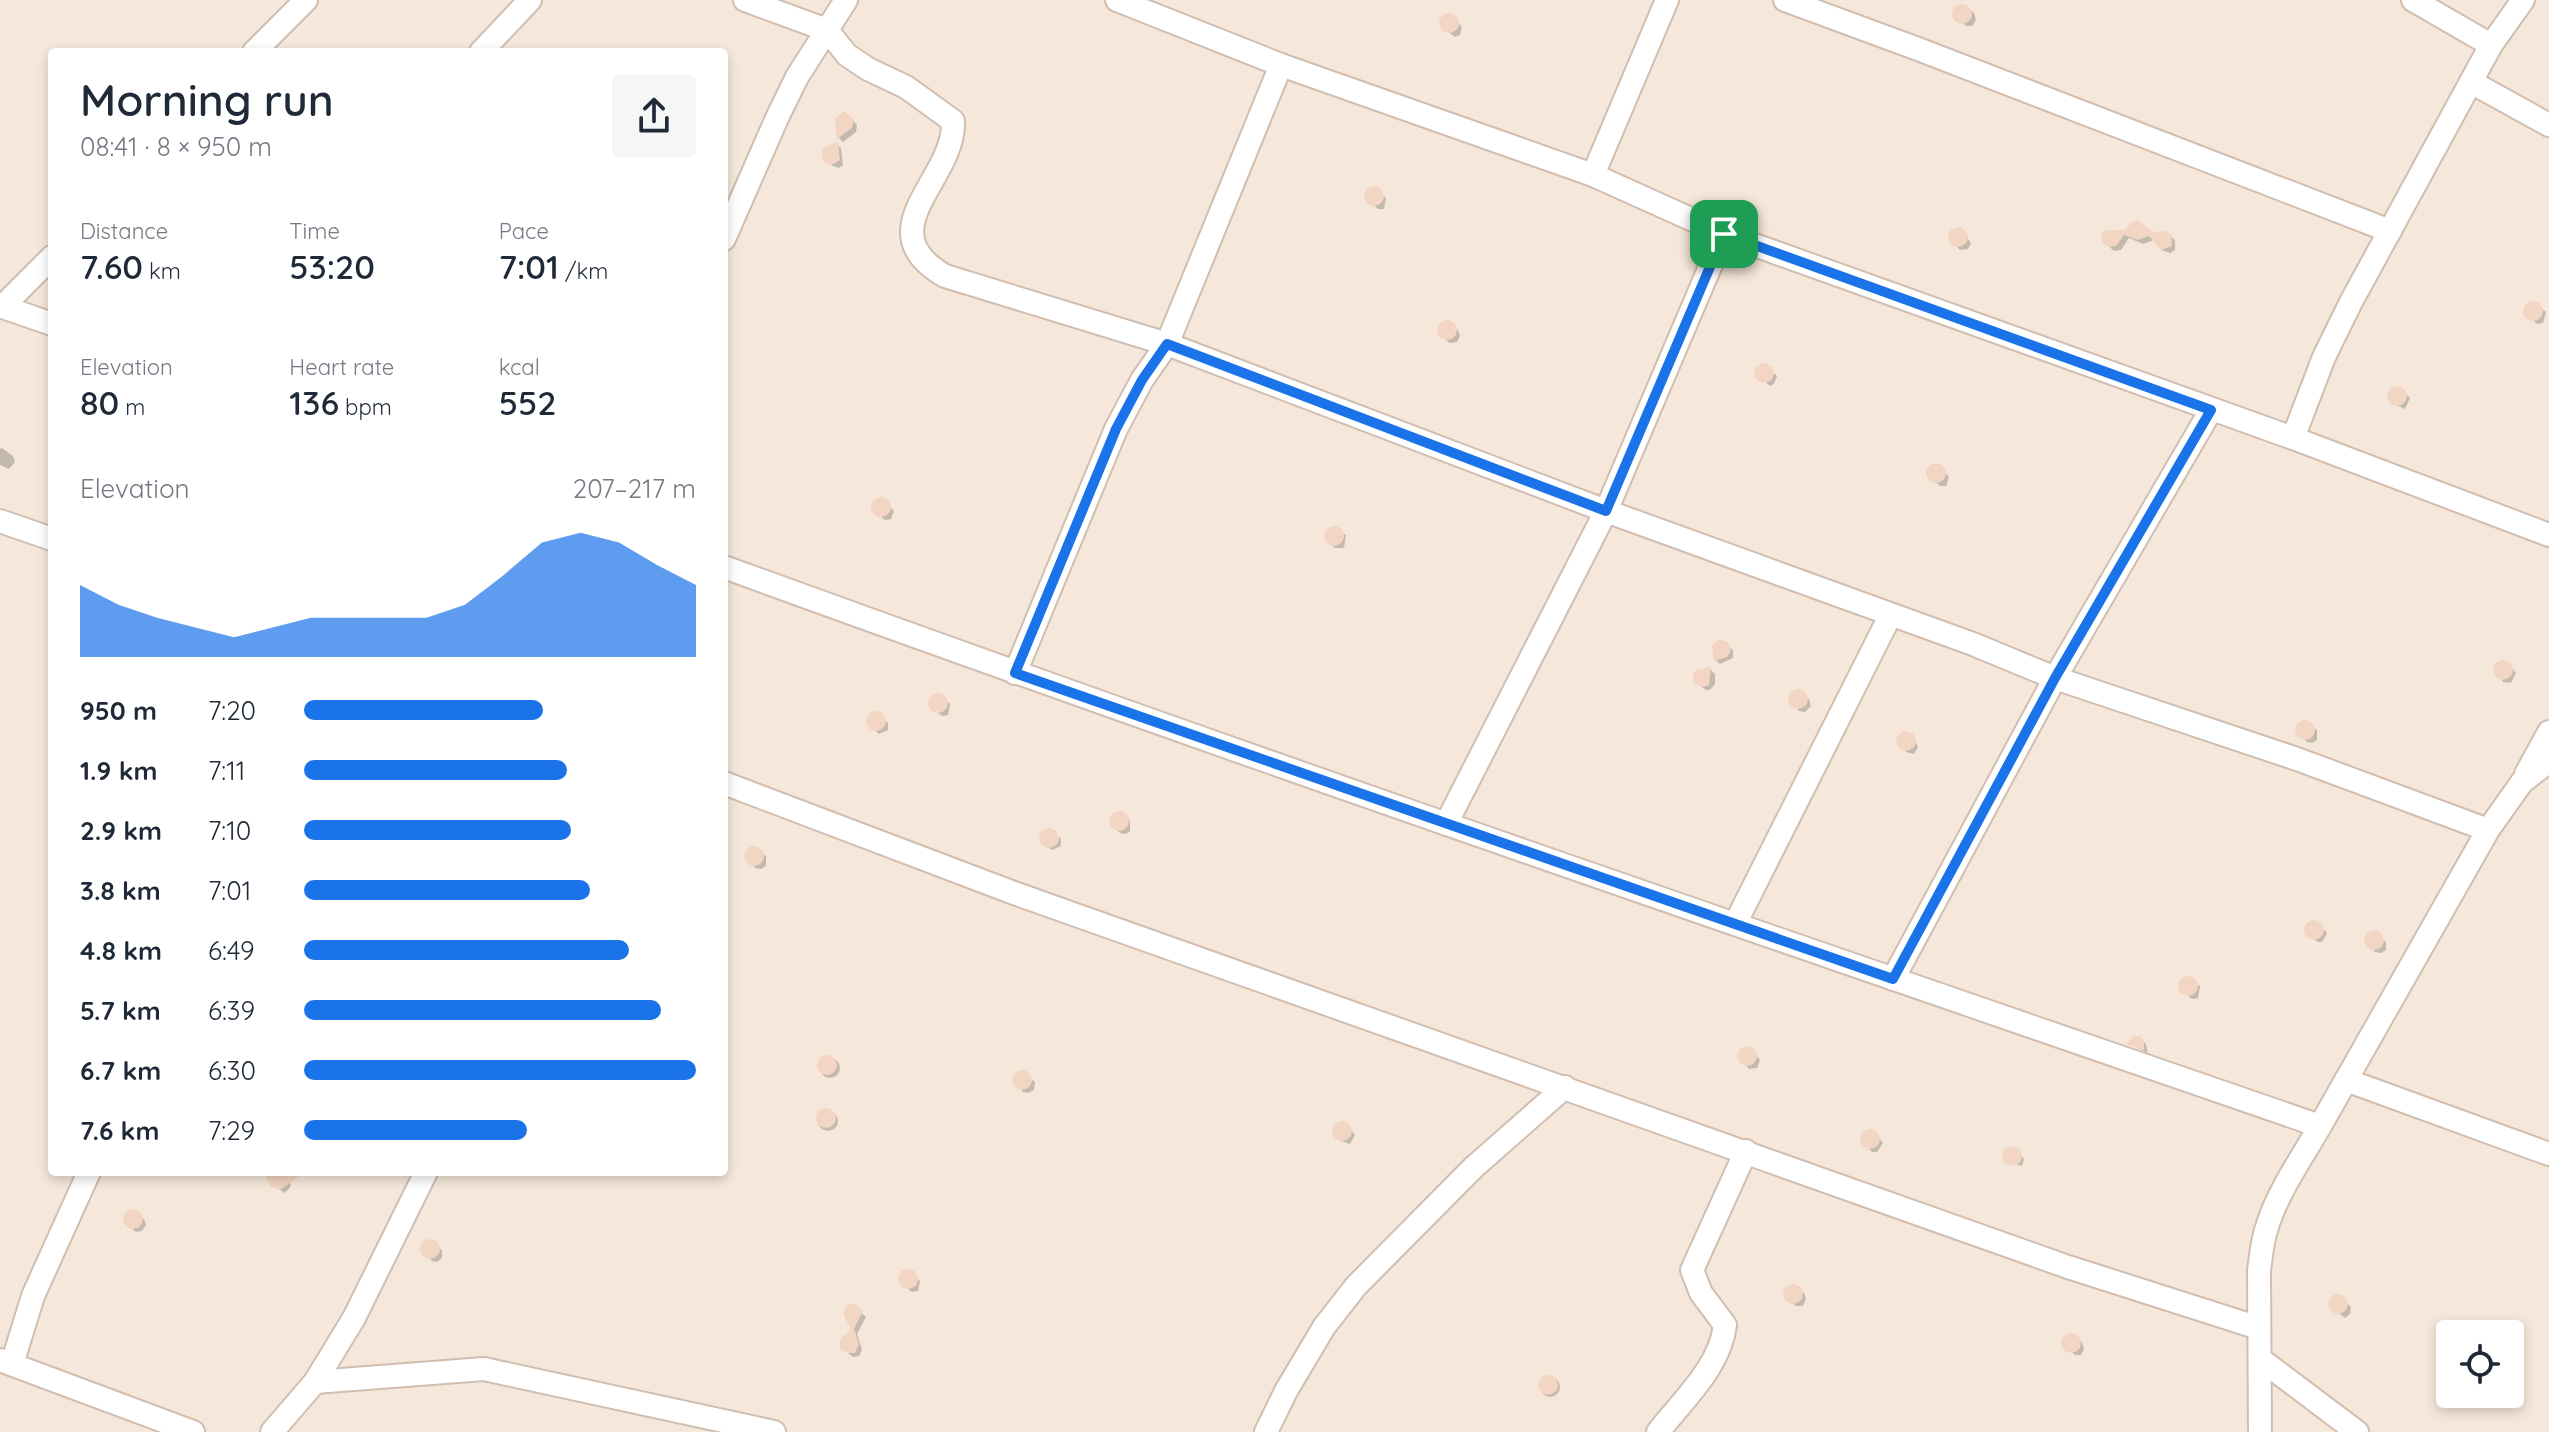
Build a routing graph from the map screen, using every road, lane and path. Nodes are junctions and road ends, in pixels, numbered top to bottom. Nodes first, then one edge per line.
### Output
1 (306, 0) edge
2 (530, 0) edge
3 (745, 0) edge
4 (846, 0) edge
5 (1117, 0) edge
6 (1667, 0) edge
7 (1785, 0) edge
8 (2413, 0) edge
9 (2523, 0) edge
10 (827, 30) junction
11 (2491, 45) junction
12 (261, 48) edge
13 (485, 48) edge
14 (1281, 65) junction
15 (2471, 82) junction
16 (2549, 125) edge
17 (1593, 175) junction
18 (728, 230) edge
19 (2390, 231) junction
20 (1724, 234) junction
21 (48, 261) edge
22 (1, 307) edge
23 (48, 323) edge
24 (1167, 344) junction
25 (2211, 410) junction
26 (2293, 438) junction
27 (1606, 511) junction
28 (0, 521) edge
29 (2549, 535) edge
30 (48, 538) edge
31 (728, 568) edge
32 (1890, 616) junction
33 (1015, 673) junction
34 (2055, 678) junction
35 (2549, 732) edge
36 (2547, 765) edge
37 (2522, 782) junction
38 (728, 785) edge
39 (1446, 824) junction
40 (2488, 830) junction
41 (1735, 924) junction
42 (1893, 979) junction
43 (2346, 1080) junction
44 (1565, 1087) junction
45 (2320, 1126) junction
46 (1746, 1151) junction
47 (2549, 1154) edge
48 (87, 1176) edge
49 (424, 1176) edge
50 (2259, 1328) junction
51 (2260, 1359) junction
52 (6, 1362) edge
53 (315, 1382) junction
54 (193, 1432) edge
55 (272, 1432) edge
56 (774, 1432) edge
57 (1266, 1432) edge
58 (1658, 1432) edge
59 (2260, 1432) edge
60 (2357, 1432) edge

1 - 12 street
2 - 13 street
3 - 10 street
4 - 10 street
5 - 14 street
6 - 17 street
7 - 19 street
8 - 11 street
9 - 11 street
10 - 18 street
10 - 24 street
11 - 15 street
14 - 17 street
14 - 24 street
15 - 16 street
15 - 19 street
17 - 20 street
19 - 26 street
20 - 25 street
20 - 27 street
21 - 22 street
22 - 23 street
24 - 27 street
24 - 33 street
25 - 26 street
25 - 34 street
26 - 29 street
27 - 32 street
27 - 39 street
28 - 30 street
31 - 33 street
32 - 34 street
32 - 41 street
33 - 39 street
34 - 40 street
34 - 42 street
35 - 37 street
36 - 37 street
37 - 40 street
38 - 44 street
39 - 41 street
40 - 43 street
41 - 42 street
42 - 45 street
43 - 45 street
43 - 47 street
44 - 46 street
44 - 57 street
45 - 50 street
46 - 50 street
46 - 58 street
48 - 52 street
49 - 53 street
50 - 51 street
51 - 59 street
51 - 60 street
52 - 54 street
53 - 55 street
53 - 56 street

